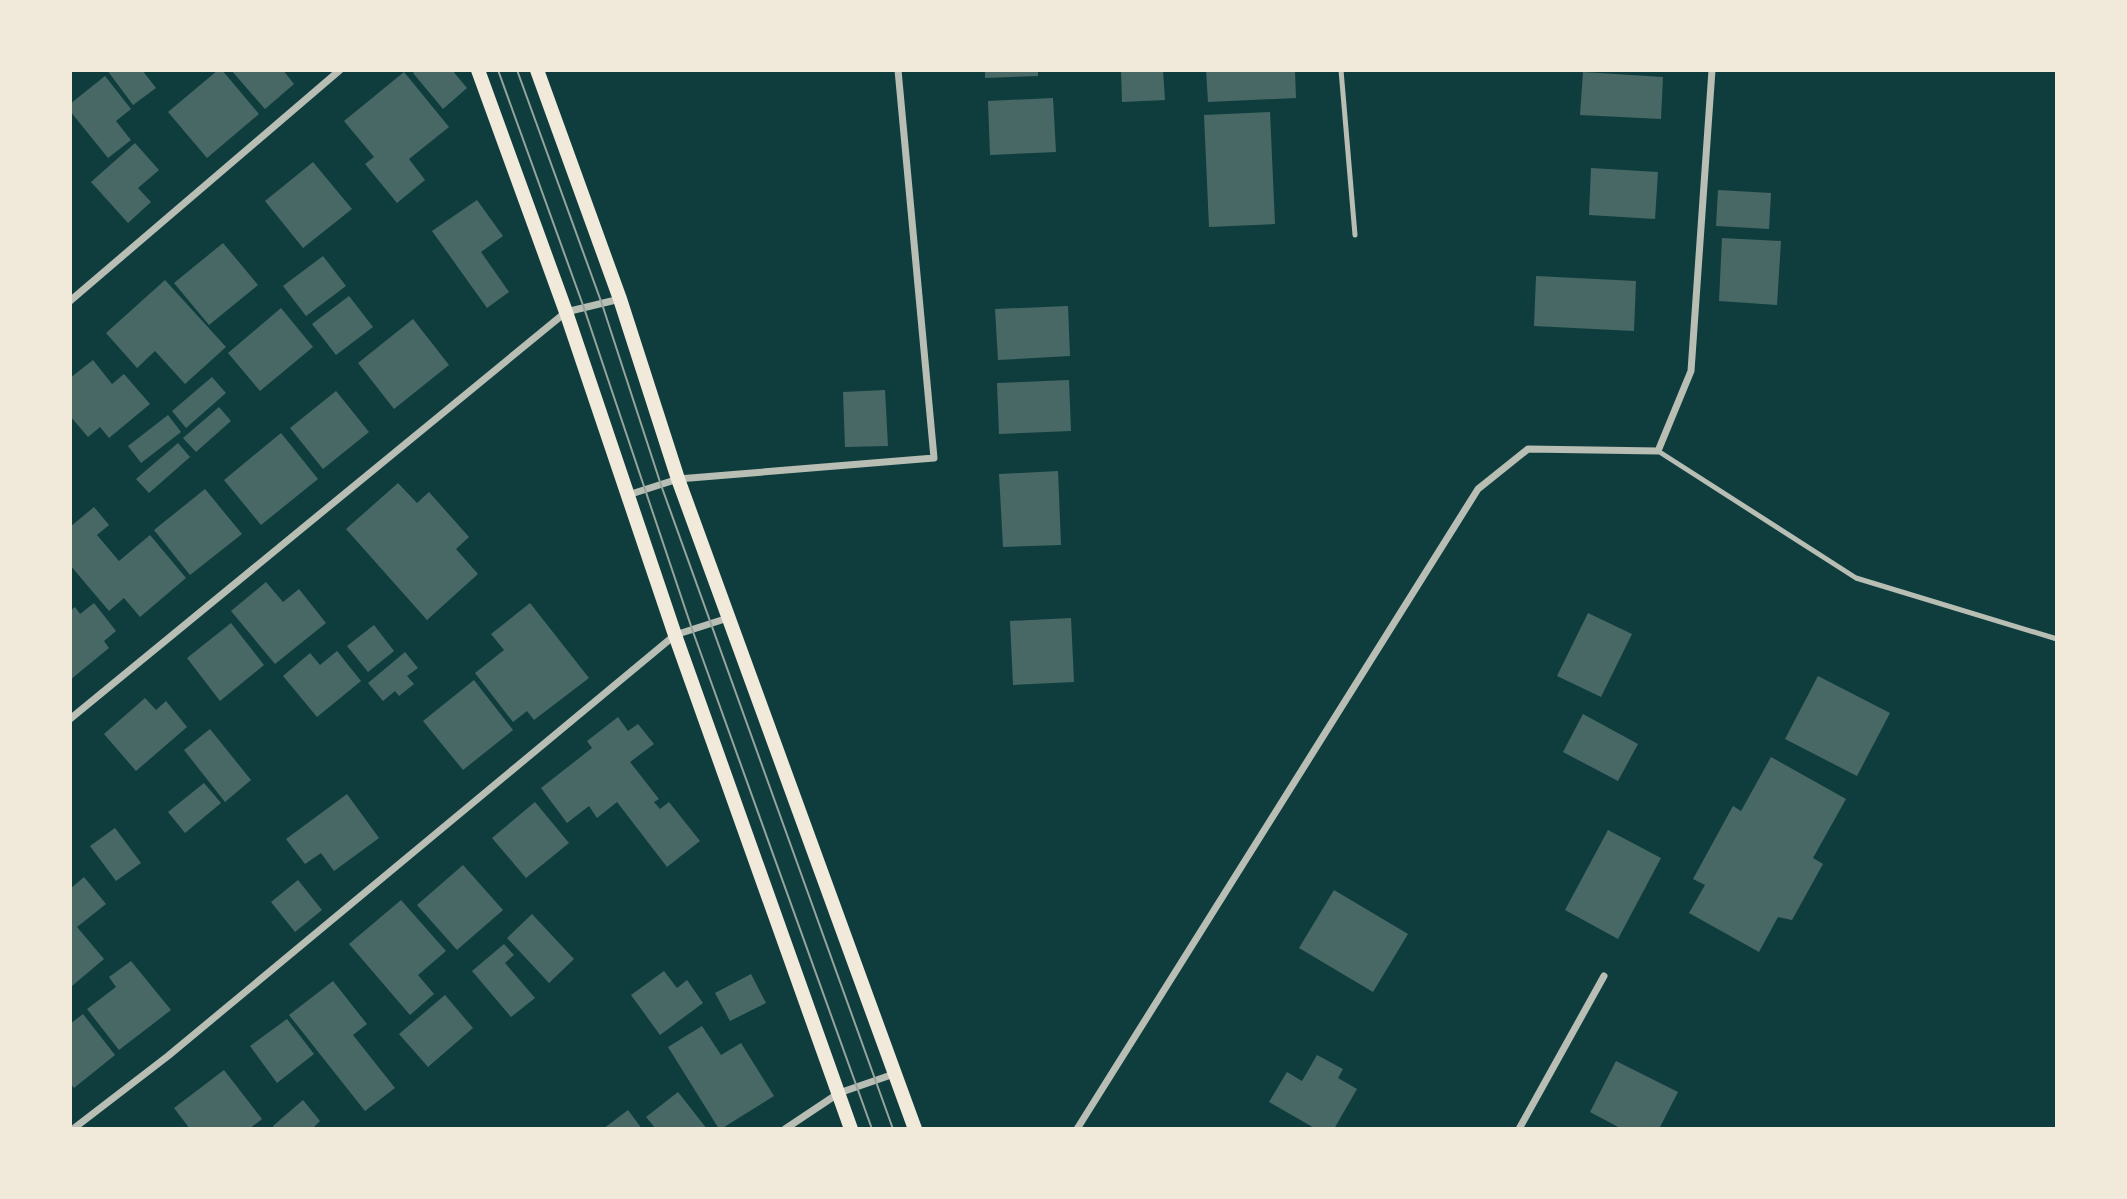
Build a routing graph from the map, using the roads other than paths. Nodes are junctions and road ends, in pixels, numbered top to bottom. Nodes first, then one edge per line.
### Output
1 (340, 70) edge
2 (478, 70) edge
3 (537, 70) edge
4 (898, 70) edge
5 (1341, 70) edge
6 (1712, 70) edge
7 (1355, 235) dead end
8 (620, 299) junction
9 (70, 301) edge
10 (566, 313) junction
11 (1658, 451) junction
12 (678, 479) junction
13 (628, 495) junction
14 (728, 618) junction
15 (675, 635) junction
16 (2057, 639) edge
17 (70, 719) edge
18 (1604, 976) dead end
19 (894, 1074) junction
20 (839, 1093) junction
21 (72, 1129) edge
22 (785, 1129) edge
23 (851, 1129) edge
24 (915, 1129) edge
25 (1077, 1129) edge
26 (1519, 1129) edge

1 - 9 street
2 - 10 main road
3 - 8 main road
4 - 12 street
5 - 7 lane
6 - 11 street
8 - 10 street
8 - 12 main road
10 - 13 main road
10 - 17 street
11 - 16 lane
11 - 25 street
12 - 13 street
12 - 14 main road
13 - 15 main road
14 - 15 street
14 - 19 main road
15 - 20 main road
15 - 21 street
18 - 26 street
19 - 20 street
19 - 24 main road
20 - 22 street
20 - 23 main road

